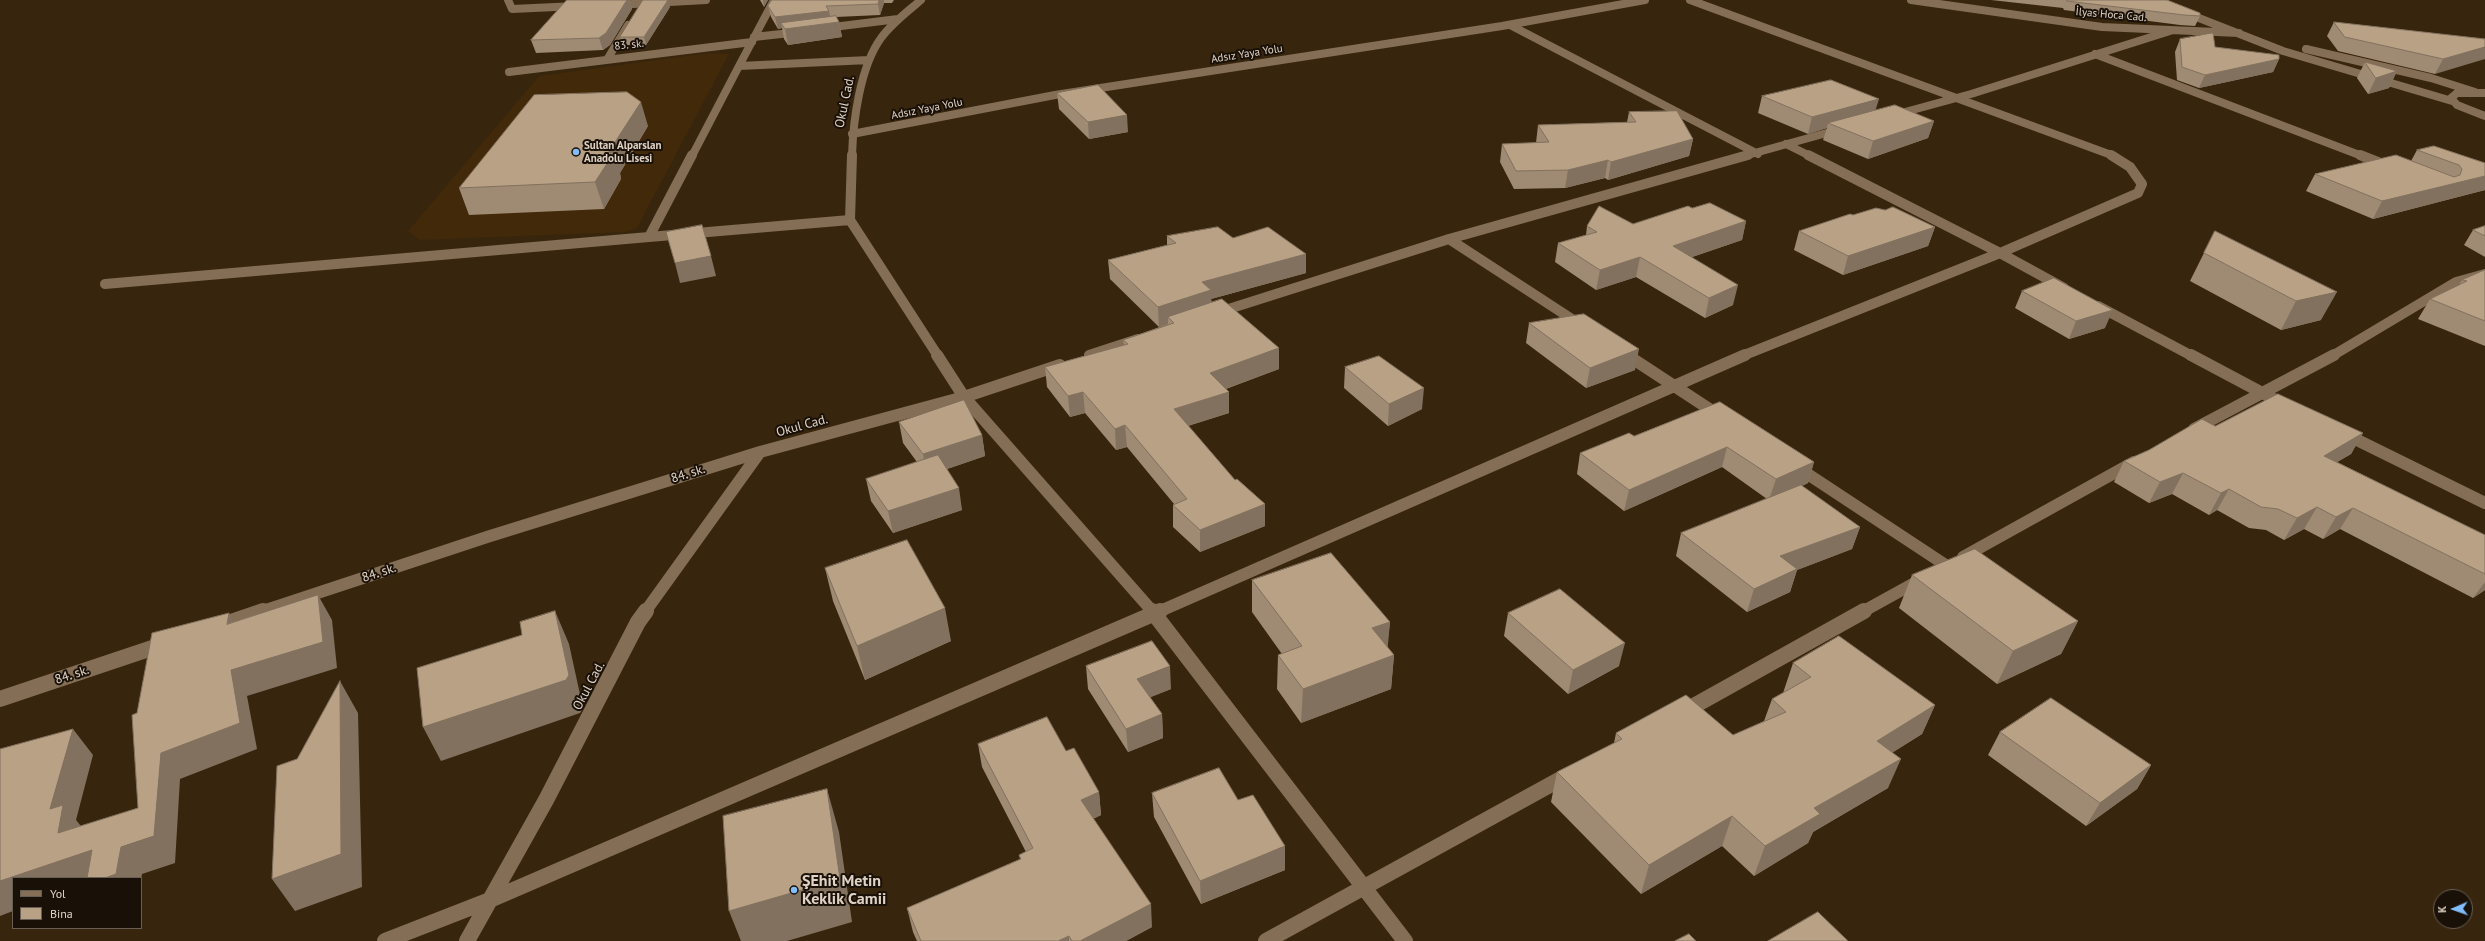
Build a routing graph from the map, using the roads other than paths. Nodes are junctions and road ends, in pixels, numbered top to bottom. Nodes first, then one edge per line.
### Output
1 (508, 0) edge
2 (706, 0) edge
3 (774, 0) edge
4 (921, 0) edge
5 (1645, 0) edge
6 (1690, 0) edge
7 (1911, 0) edge
8 (2153, 0) edge
9 (604, 5) edge
10 (588, 6) edge
11 (640, 7) edge
12 (898, 19) junction
13 (1510, 25) junction
14 (815, 30) edge
15 (807, 31) edge
16 (2170, 31) junction
17 (2239, 33) junction
18 (753, 40) junction
19 (2260, 40) junction
20 (2095, 54) junction
21 (608, 58) junction
22 (869, 60) junction
23 (739, 66) junction
24 (509, 72) dead end
25 (2475, 92) junction
26 (2485, 93) edge
27 (1959, 98) junction
28 (2452, 101) junction
29 (2485, 116) edge
30 (1884, 118) edge
31 (1854, 126) edge
32 (852, 134) junction
33 (1786, 144) junction
34 (1758, 154) junction
35 (2394, 168) edge
36 (850, 220) junction
37 (650, 237) junction
38 (1449, 239) junction
39 (2000, 253) junction
40 (2485, 274) edge
41 (2468, 278) junction
42 (105, 284) dead end
43 (2485, 285) edge
44 (2077, 295) edge
45 (2091, 302) edge
46 (1206, 316) edge
47 (1589, 330) edge
48 (1146, 337) edge
49 (1615, 347) edge
50 (1675, 386) junction
51 (2260, 393) junction
52 (964, 397) junction
53 (2295, 410) edge
54 (1728, 421) edge
55 (2338, 431) edge
56 (2184, 435) edge
57 (760, 452) junction
58 (2149, 454) edge
59 (1788, 461) edge
60 (2485, 503) edge
61 (1947, 566) junction
62 (1154, 614) junction
63 (210, 629) edge
64 (180, 639) edge
65 (0, 699) edge
66 (1668, 719) edge
67 (1578, 769) edge
68 (1362, 889) junction
69 (490, 900) junction
70 (385, 941) edge
71 (467, 941) edge
72 (1266, 941) edge
73 (1404, 941) edge

1 - 10 street
2 - 11 street
3 - 18 street
4 - 12 street, Okul Cad.
5 - 13 street, Adsız Yaya Yolu
6 - 27 street
7 - 16 street, İlyas Hoca Cad.
8 - 17 street
9 - 11 street
11 - 21 street
12 - 14 street
12 - 22 street, Okul Cad.
13 - 32 street, Adsız Yaya Yolu
13 - 34 street
15 - 18 street, 83. sk.
16 - 17 street, İlyas Hoca Cad.
16 - 20 street
17 - 19 street
18 - 21 street, 83. sk.
18 - 23 street
19 - 25 street
19 - 28 street
20 - 27 street
20 - 35 street
21 - 24 street, 83. sk.
22 - 23 street
22 - 32 street, Okul Cad.
23 - 37 street
25 - 26 street
25 - 28 street
27 - 30 street
27 - 39 street
28 - 29 street
31 - 33 street
32 - 36 street, Okul Cad.
33 - 34 street
33 - 39 street
34 - 38 street
36 - 37 street
36 - 52 street
37 - 42 street
38 - 46 street
38 - 47 street
39 - 44 street
39 - 50 street
40 - 41 street
41 - 43 street
41 - 51 street
45 - 51 street
48 - 52 street, Okul Cad.
49 - 50 street
50 - 54 street
50 - 62 street
51 - 53 street
51 - 56 street
52 - 57 street, Okul Cad.
52 - 62 street
55 - 60 street
57 - 63 street, 84. sk.
57 - 69 street, Okul Cad.
58 - 61 street
59 - 61 street
61 - 66 street
62 - 68 street
62 - 69 street
64 - 65 street, 84. sk.
67 - 68 street
68 - 72 street
68 - 73 street
69 - 70 street
69 - 71 street, Okul Cad.

